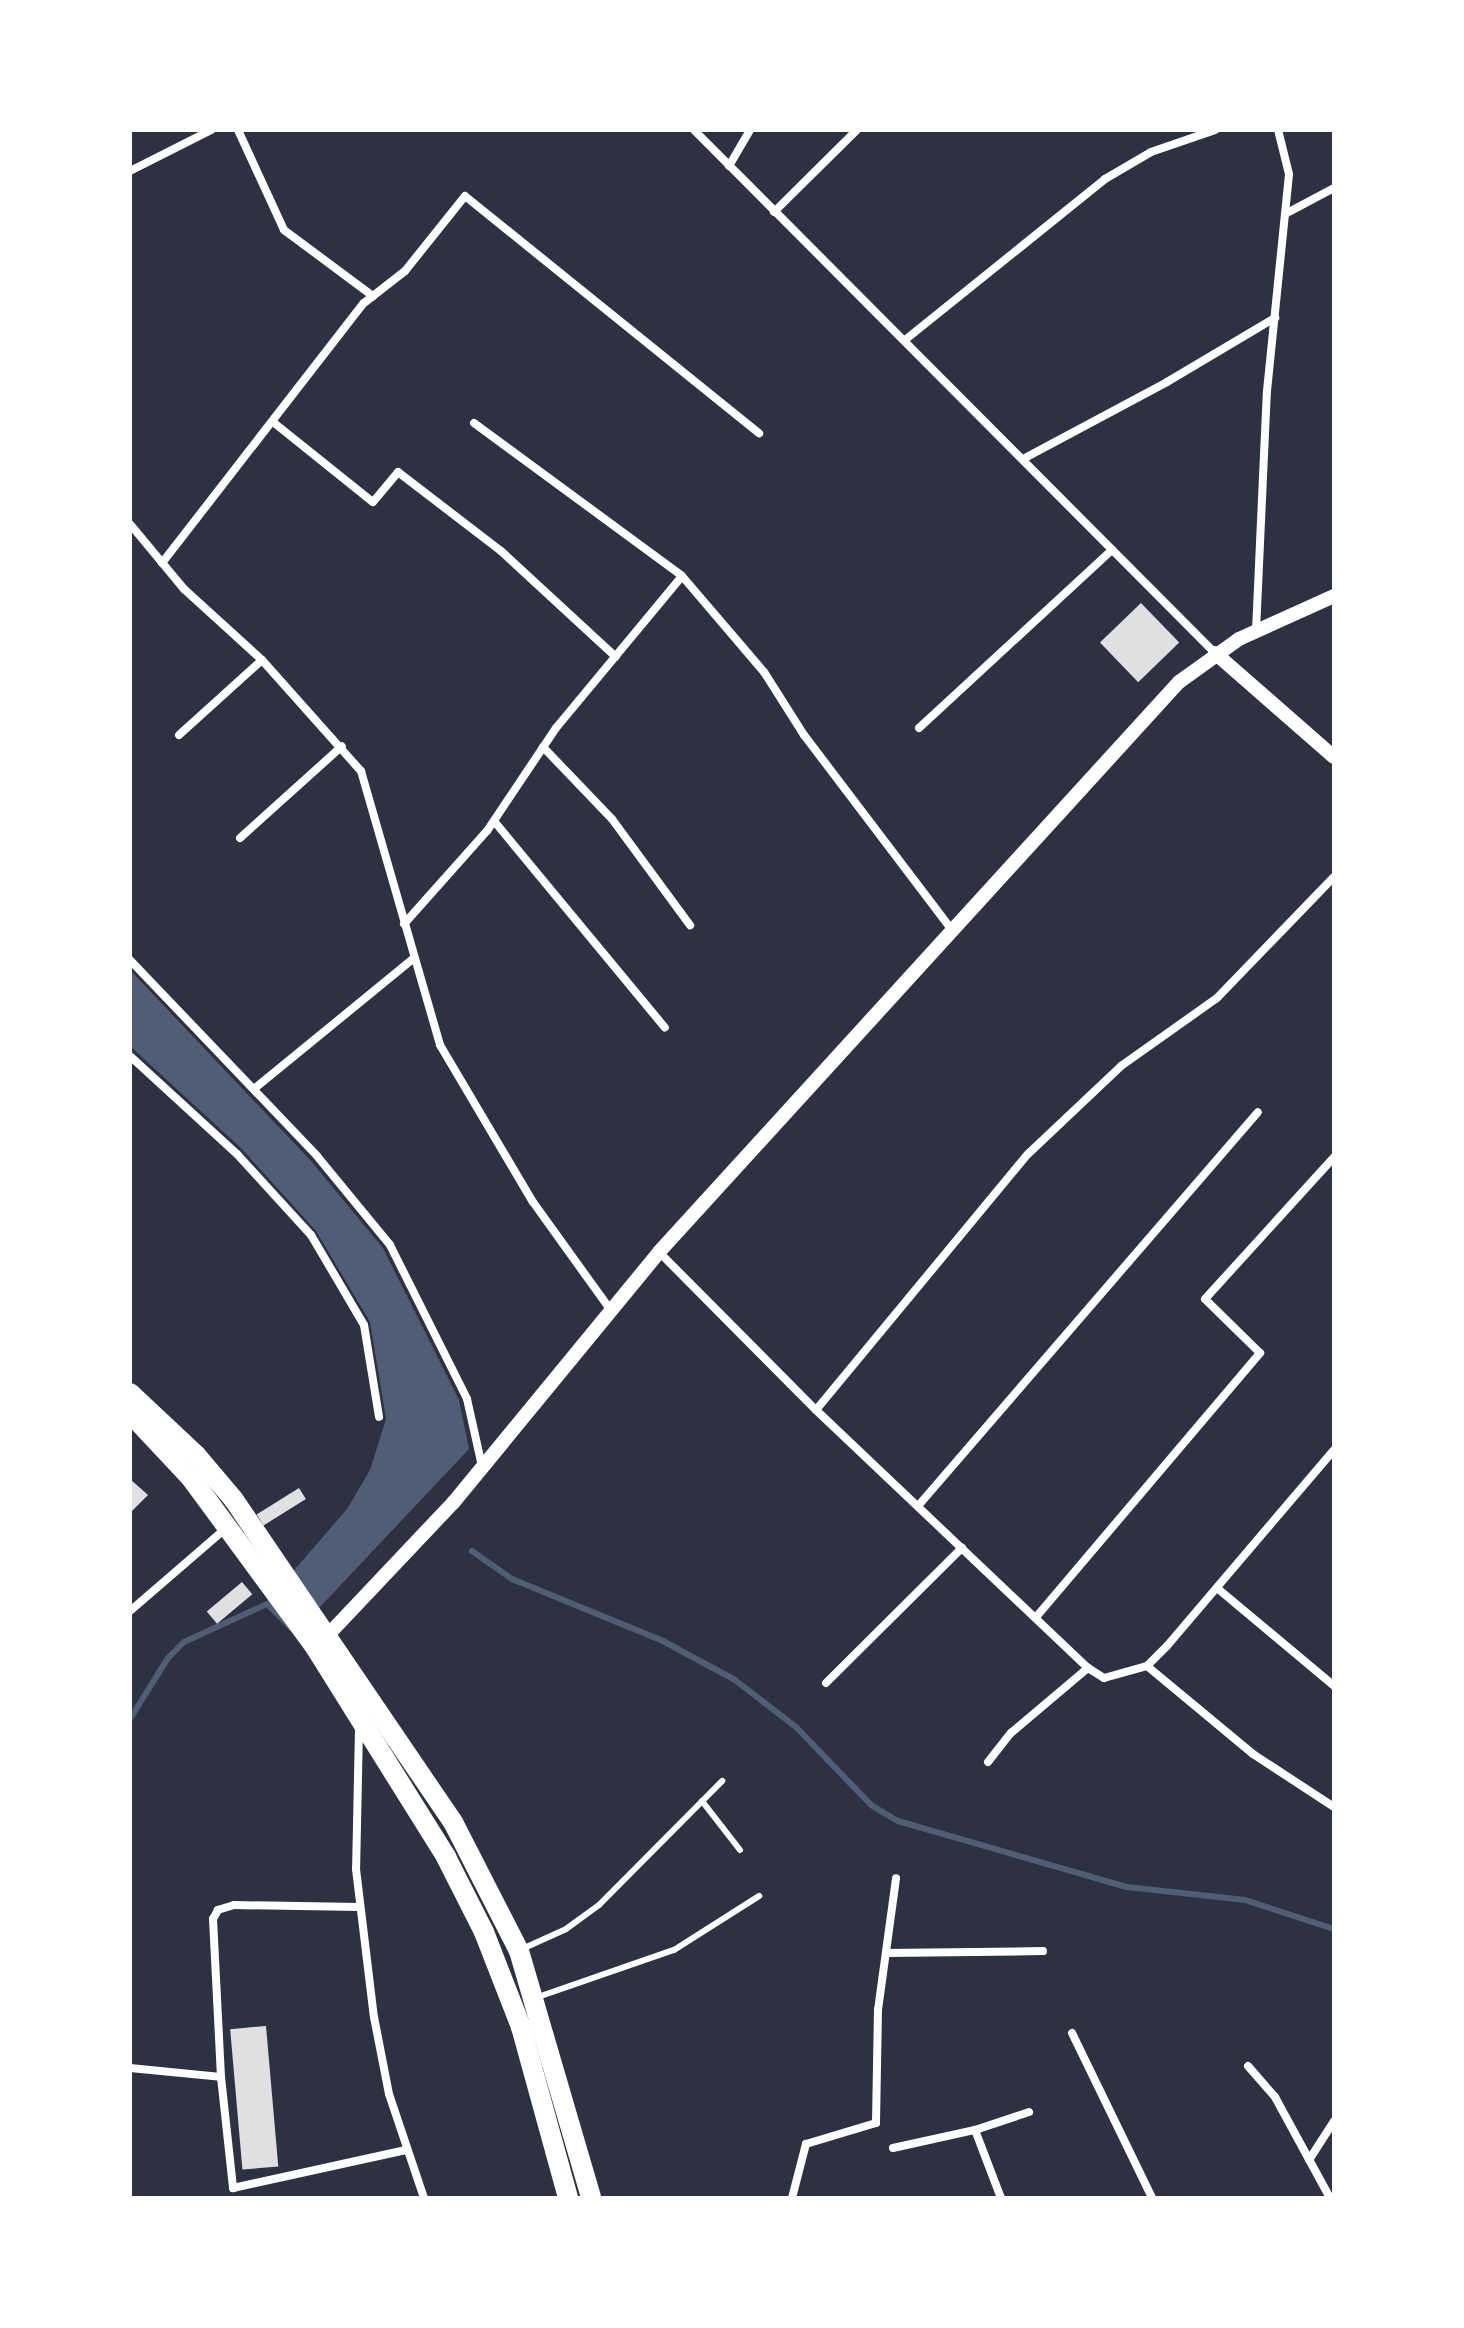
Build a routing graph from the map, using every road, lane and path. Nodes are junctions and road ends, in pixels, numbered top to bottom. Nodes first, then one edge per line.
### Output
1 (211, 130) edge
2 (238, 130) edge
3 (694, 130) edge
4 (750, 130) edge
5 (857, 130) edge
6 (1215, 130) edge
7 (1278, 130) edge
8 (729, 166) junction
9 (130, 171) edge
10 (1334, 188) edge
11 (774, 212) junction
12 (1285, 214) junction
13 (373, 296) junction
14 (1275, 318) junction
15 (905, 340) junction
16 (273, 422) junction
17 (474, 423) dead end
18 (759, 433) dead end
19 (1023, 459) junction
20 (130, 524) edge
21 (1112, 550) junction
22 (162, 563) junction
23 (682, 576) junction
24 (1334, 596) edge
25 (1256, 631) junction
26 (1215, 653) junction
27 (616, 657) junction
28 (262, 660) junction
29 (919, 728) dead end
30 (179, 735) dead end
31 (342, 746) junction
32 (543, 747) junction
33 (1334, 757) edge
34 (494, 821) junction
35 (240, 838) dead end
36 (1334, 877) edge
37 (404, 924) junction
38 (690, 925) dead end
39 (950, 927) junction
40 (413, 959) junction
41 (130, 960) edge
42 (665, 1028) dead end
43 (130, 1056) edge
44 (254, 1089) junction
45 (1258, 1112) dead end
46 (1334, 1157) edge
47 (659, 1252) junction
48 (610, 1309) junction
49 (130, 1393) edge
50 (816, 1410) junction
51 (131, 1417) edge
52 (379, 1417) dead end
53 (1334, 1450) edge
54 (482, 1466) junction
55 (918, 1506) junction
56 (227, 1528) junction
57 (962, 1548) junction
58 (263, 1565) junction
59 (1217, 1588) junction
60 (130, 1611) edge
61 (1037, 1616) junction
62 (317, 1635) junction
63 (1147, 1666) junction
64 (1088, 1668) junction
65 (826, 1683) dead end
66 (1334, 1686) edge
67 (359, 1716) junction
68 (988, 1762) dead end
69 (722, 1781) dead end
70 (702, 1801) junction
71 (1334, 1807) edge
72 (740, 1850) dead end
73 (896, 1878) dead end
74 (759, 1896) dead end
75 (359, 1907) junction
76 (519, 1951) junction
77 (1043, 1951) dead end
78 (886, 1953) junction
79 (535, 1998) junction
80 (1072, 2033) dead end
81 (1248, 2066) dead end
82 (130, 2068) edge
83 (221, 2077) junction
84 (1029, 2112) dead end
85 (1334, 2121) edge
86 (975, 2130) junction
87 (893, 2148) dead end
88 (406, 2150) junction
89 (1309, 2160) junction
90 (424, 2198) edge
91 (568, 2198) edge
92 (591, 2198) edge
93 (792, 2198) edge
94 (1001, 2198) edge
95 (1152, 2198) edge
96 (1330, 2198) edge

1 - 9 street
2 - 13 street
3 - 8 street
4 - 8 street
5 - 11 street
6 - 15 street
7 - 12 street
8 - 11 street
10 - 12 street
11 - 15 street
12 - 14 street
13 - 16 street
13 - 18 street
14 - 19 street
14 - 25 street
15 - 19 street
16 - 22 street
16 - 27 street
17 - 23 street
19 - 21 street
20 - 22 street
21 - 26 street
21 - 29 street
22 - 28 street
23 - 27 street
23 - 39 street
24 - 25 street
25 - 26 street
26 - 33 street
26 - 39 street
27 - 32 street
28 - 30 street
28 - 31 street
31 - 35 street
31 - 37 street
32 - 34 street
32 - 38 street
34 - 37 street
34 - 42 street
36 - 50 street
37 - 40 street
39 - 47 street
40 - 44 street
40 - 48 street
41 - 44 street
43 - 52 street
44 - 54 street
45 - 55 street
46 - 61 street
47 - 48 street
47 - 50 street
48 - 54 street
49 - 58 main road
50 - 55 street
51 - 56 main road
53 - 59 street
54 - 62 street
55 - 57 street
56 - 58 main road
56 - 60 street
57 - 61 street
57 - 65 street
58 - 62 main road
59 - 63 street
59 - 66 street
61 - 64 street
62 - 67 main road
62 - 76 main road
63 - 64 street
63 - 71 street
64 - 68 street
67 - 75 street
67 - 91 main road
69 - 70 lane
70 - 72 lane
70 - 76 lane
73 - 78 street
74 - 79 lane
75 - 83 street
75 - 88 street
76 - 79 main road
77 - 78 street
78 - 93 street
79 - 92 main road
80 - 95 street
81 - 89 street
82 - 83 street
83 - 88 street
84 - 86 street
85 - 89 street
86 - 87 street
86 - 94 street
88 - 90 street
89 - 96 street

